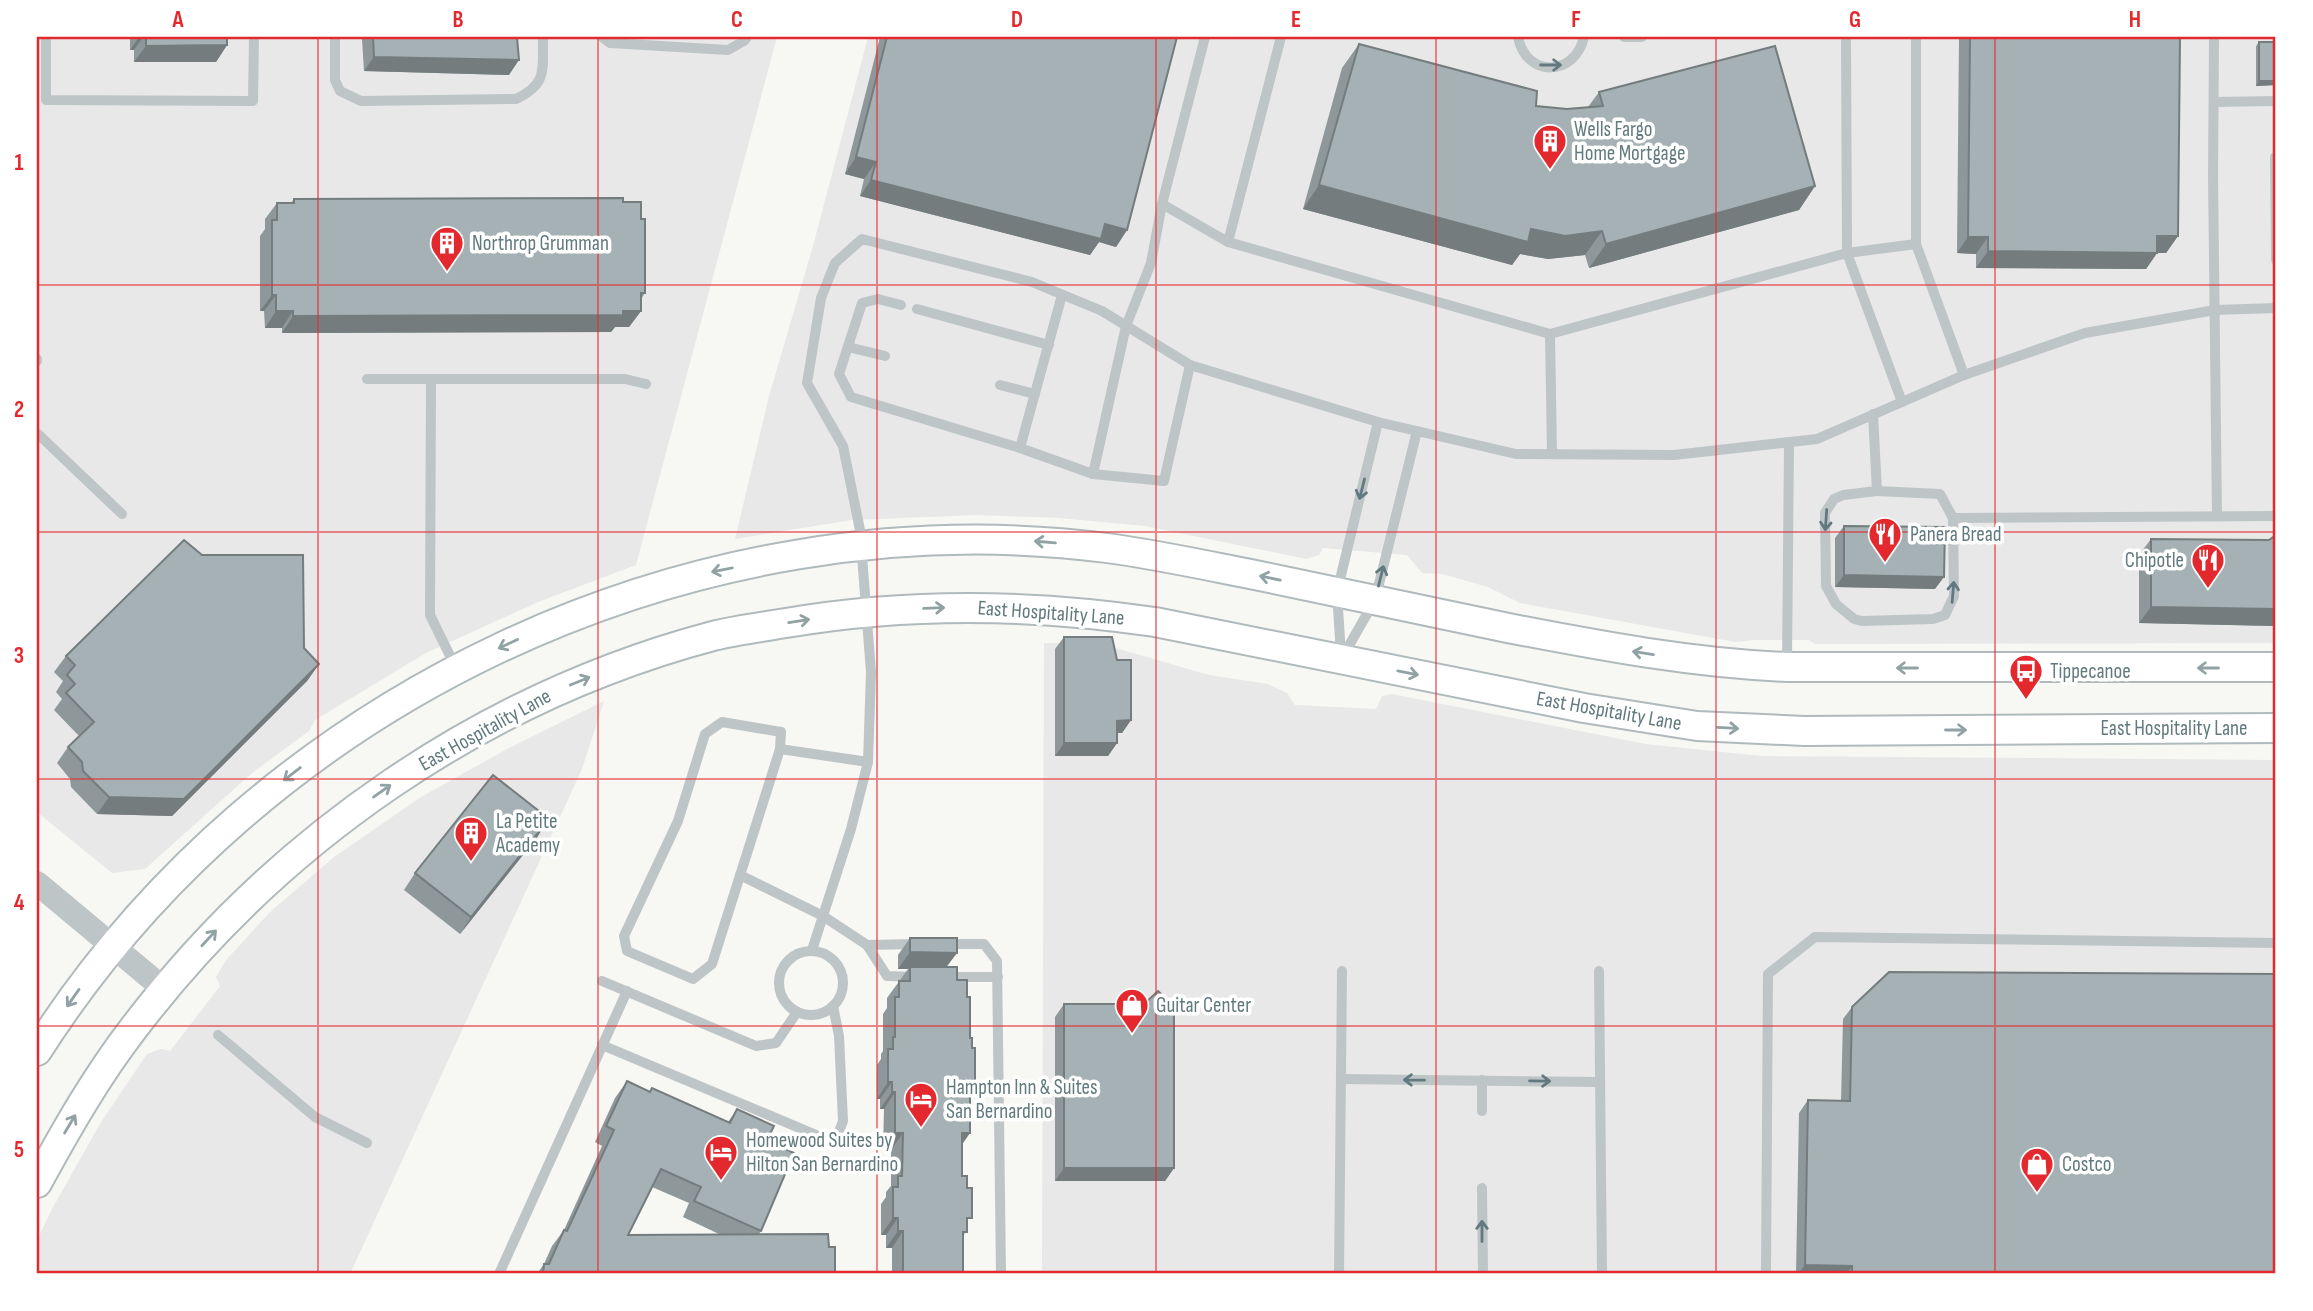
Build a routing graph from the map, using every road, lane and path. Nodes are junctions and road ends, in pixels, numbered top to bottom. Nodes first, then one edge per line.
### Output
1 (46, 37) edge
2 (254, 37) edge
3 (335, 37) edge
4 (543, 37) edge
5 (602, 37) edge
6 (747, 37) edge
7 (1205, 37) edge
8 (1281, 37) edge
9 (1518, 37) edge
10 (1584, 37) edge
11 (1624, 37) edge
12 (1642, 37) edge
13 (1846, 37) edge
14 (1916, 37) edge
15 (2214, 37) edge
16 (2276, 101) edge
17 (2214, 102) junction
18 (2275, 157) edge
19 (1161, 204) junction
20 (1228, 242) junction
21 (1916, 244) junction
22 (1847, 253) junction
23 (2276, 260) edge
24 (1062, 295) junction
25 (901, 305) dead end
26 (2276, 308) edge
27 (917, 309) dead end
28 (2215, 310) junction
29 (1126, 326) junction
30 (1550, 334) junction
31 (1049, 345) junction
32 (848, 347) junction
33 (885, 356) dead end
34 (1190, 365) junction
35 (1964, 375) junction
36 (367, 379) dead end
37 (431, 380) junction
38 (646, 384) dead end
39 (1000, 385) dead end
40 (1035, 394) junction
41 (1902, 402) junction
42 (1873, 414) junction
43 (1378, 422) junction
44 (1417, 431) junction
45 (37, 433) edge
46 (1789, 442) junction
47 (1020, 448) junction
48 (1552, 454) junction
49 (1093, 474) junction
50 (1877, 491) junction
51 (121, 514) dead end
52 (2217, 516) junction
53 (2276, 516) edge
54 (1953, 518) junction
55 (862, 546) junction
56 (1336, 592) junction
57 (1375, 600) junction
58 (866, 611) junction
59 (1341, 659) junction
60 (1787, 667) junction
61 (2276, 667) edge
62 (456, 668) junction
63 (2276, 728) edge
64 (780, 749) junction
65 (869, 762) junction
66 (740, 875) junction
67 (37, 883) edge
68 (823, 916) junction
69 (2276, 943) edge
70 (921, 944) edge
71 (934, 944) edge
72 (867, 945) junction
73 (113, 947) junction
74 (812, 950) junction
75 (1342, 971) dead end
76 (1599, 971) dead end
77 (925, 977) edge
78 (937, 977) edge
79 (998, 977) junction
80 (602, 981) dead end
81 (164, 989) junction
82 (626, 991) junction
83 (833, 1006) junction
84 (797, 1012) junction
85 (218, 1035) dead end
86 (603, 1045) junction
87 (37, 1051) edge
88 (1341, 1079) junction
89 (1482, 1080) junction
90 (1599, 1082) junction
91 (1482, 1111) dead end
92 (368, 1143) dead end
93 (37, 1183) edge
94 (1482, 1188) dead end
95 (499, 1274) edge
96 (1001, 1274) edge
97 (1339, 1274) edge
98 (1483, 1274) edge
99 (1602, 1274) edge
100 (1766, 1274) edge

1 - 2 lane
3 - 4 lane
5 - 6 lane
7 - 19 lane
8 - 20 lane
9 -> 10 lane
11 - 12 lane
13 - 22 lane
14 - 21 lane
15 - 17 lane
16 - 17 lane
17 - 28 lane
18 - 23 lane
19 - 20 lane
19 - 29 lane
20 - 30 lane
21 - 22 lane
21 - 35 lane
22 - 30 lane
22 - 41 lane
24 - 29 lane
24 - 31 lane
24 - 55 lane
25 - 32 lane
26 - 28 lane
27 - 31 lane
28 - 35 lane
28 - 52 lane
29 - 34 lane
29 - 49 lane
30 - 48 lane
31 - 40 lane
32 - 33 lane
32 - 47 lane
34 - 43 lane
34 - 49 lane
35 - 41 lane
36 - 37 lane
37 - 38 lane
37 - 62 lane
39 - 40 lane
40 - 47 lane
41 - 42 lane
42 - 46 lane
42 - 50 lane
43 - 44 lane
43 -> 56 lane
44 - 48 lane
57 -> 44 lane
45 - 51 lane
46 - 48 lane
46 - 60 lane
47 - 49 lane
50 - 54 lane
50 -> 54 lane
52 - 53 lane
52 - 54 lane
56 -> 55 main road
55 - 58 lane
55 -> 62 main road
56 - 57 main road
56 - 59 lane
57 - 59 lane
60 -> 57 main road
58 -> 59 main road, East Hospitality Lane
58 - 65 lane
81 -> 58 main road, East Hospitality Lane
59 -> 63 main road, East Hospitality Lane
61 -> 60 main road
62 -> 73 main road
64 - 65 lane
64 - 66 lane
64 - 66 lane
65 - 68 lane
66 - 68 lane
67 - 73 street
68 - 72 lane
68 - 74 lane
69 - 100 lane
70 - 72 lane
71 - 79 lane
72 - 77 lane
73 - 81 street
73 -> 87 main road
74 - 83 lane
74 - 84 lane
75 - 88 lane
76 - 90 lane
78 - 79 lane
79 - 96 lane
80 - 82 lane
93 -> 81 main road, East Hospitality Lane
82 - 84 lane
82 - 86 lane
83 - 84 lane
83 - 86 lane
85 - 92 lane
86 - 95 lane
89 -> 88 lane
88 - 97 lane
89 -> 90 lane
89 - 91 lane
90 - 99 lane
98 -> 94 lane

